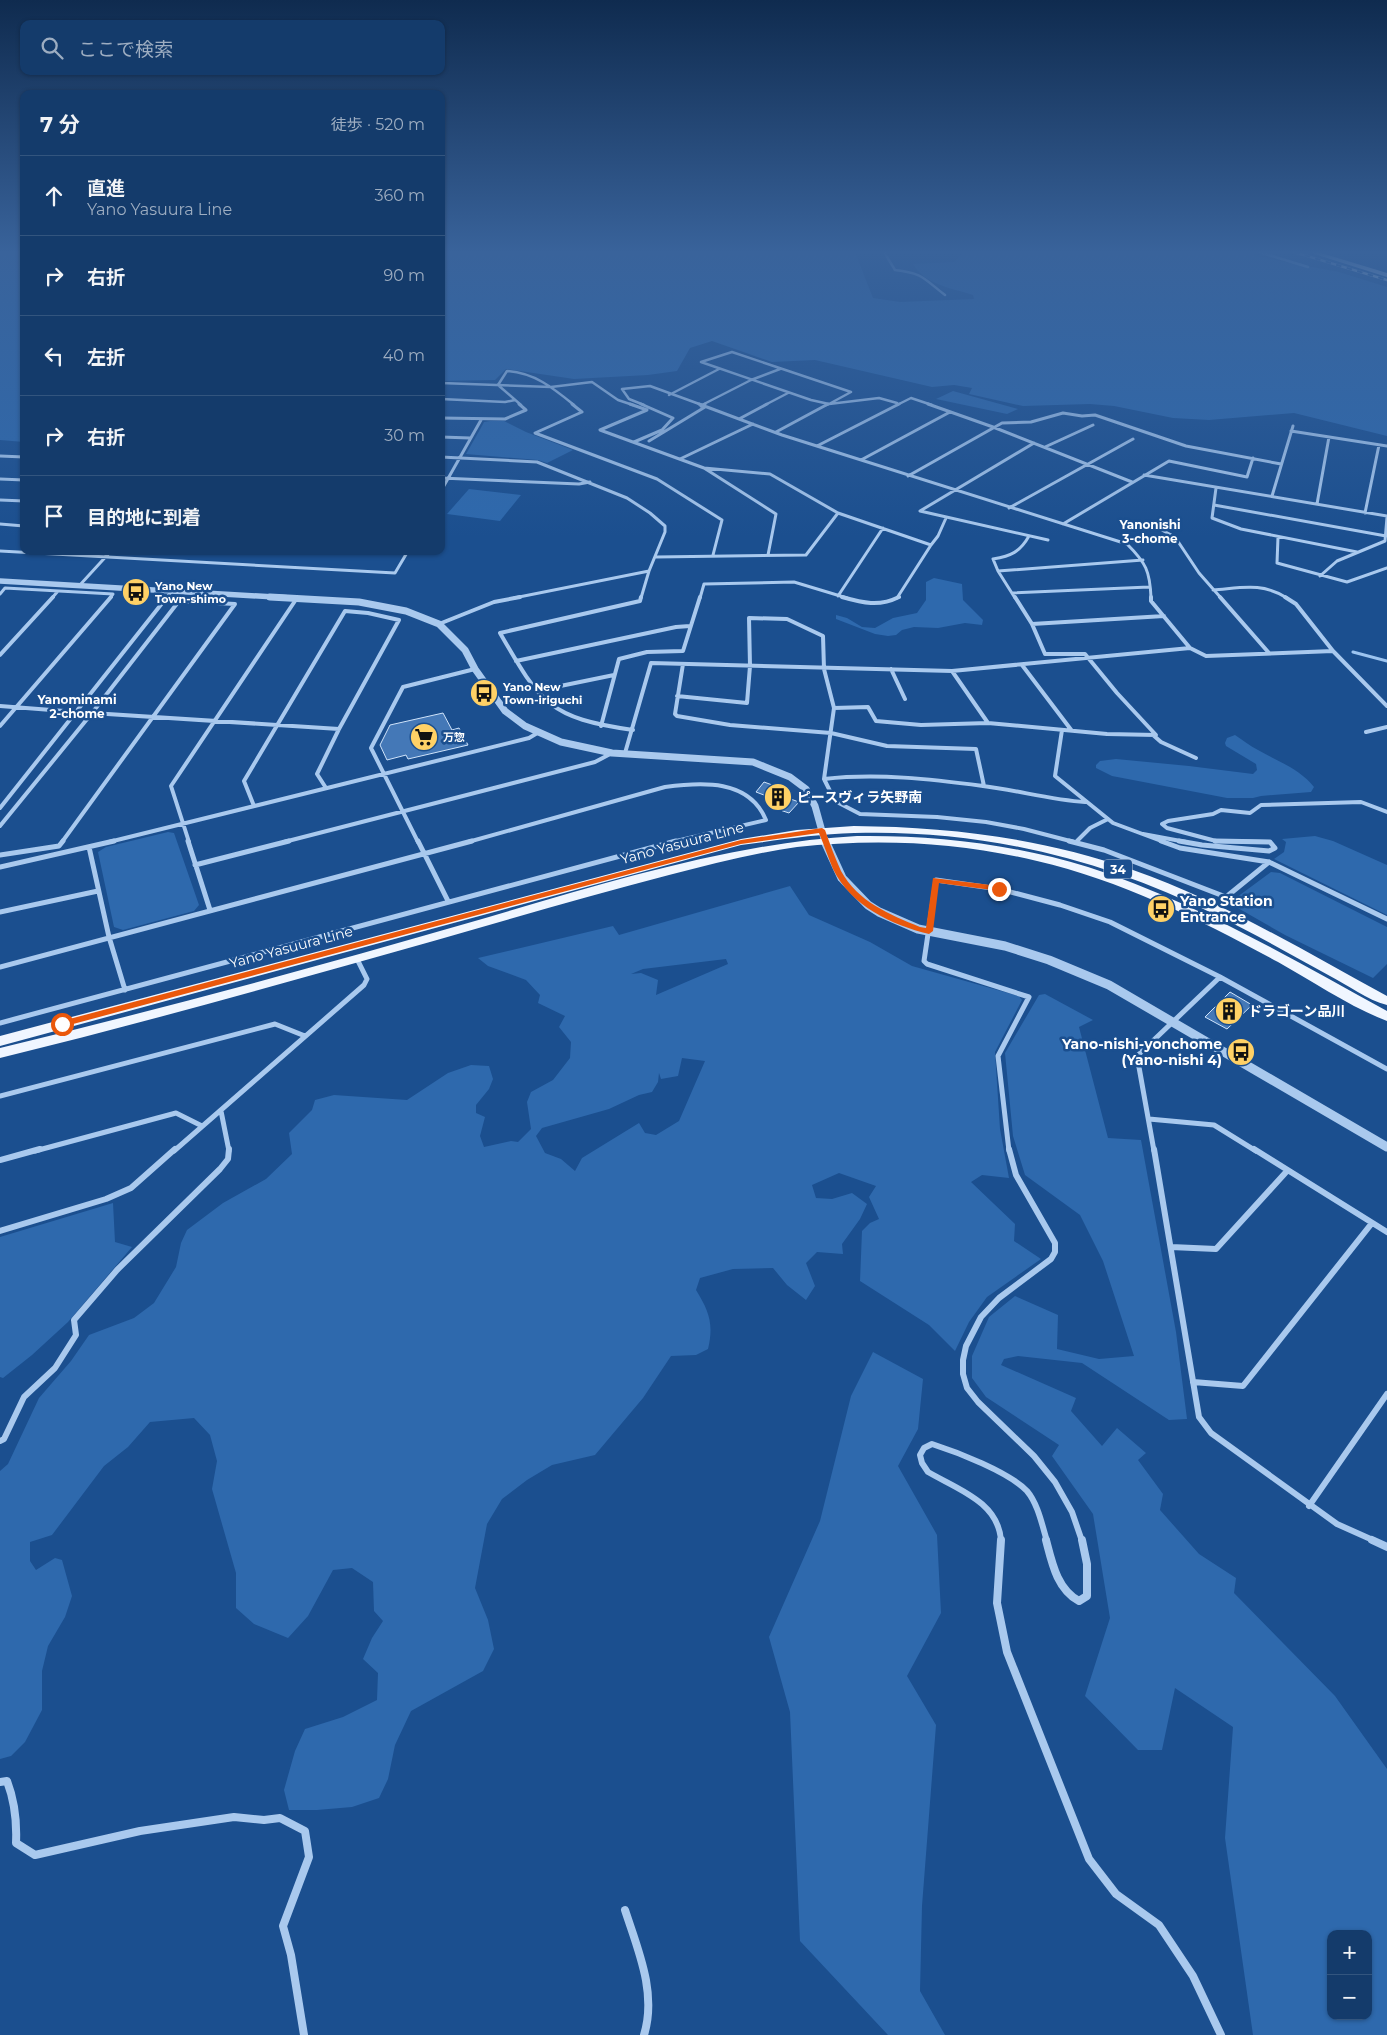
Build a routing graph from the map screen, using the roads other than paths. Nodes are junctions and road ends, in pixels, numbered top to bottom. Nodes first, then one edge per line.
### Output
1 (780, 368) junction
2 (719, 369) junction
3 (751, 380) junction
4 (445, 383) edge
5 (498, 385) junction
6 (551, 387) junction
7 (788, 393) junction
8 (669, 394) junction
9 (445, 399) edge
10 (515, 400) junction
11 (830, 404) junction
12 (897, 404) junction
13 (703, 406) junction
14 (950, 412) junction
15 (445, 418) edge
16 (739, 419) junction
17 (481, 420) junction
18 (754, 424) junction
19 (1092, 425) dead end
20 (1292, 426) dead end
21 (993, 427) junction
22 (1291, 431) junction
23 (776, 432) junction
24 (445, 437) edge
25 (1328, 437) junction
26 (470, 438) junction
27 (1133, 439) dead end
28 (649, 441) dead end
29 (634, 442) junction
30 (1034, 443) junction
31 (1379, 445) junction
32 (817, 446) junction
33 (1387, 446) edge
34 (1044, 447) junction
35 (0, 456) edge
36 (20, 457) edge
37 (445, 457) edge
38 (461, 458) junction
39 (1253, 458) junction
40 (680, 459) junction
41 (860, 460) junction
42 (1087, 464) junction
43 (1281, 464) junction
44 (704, 468) junction
45 (1144, 475) junction
46 (908, 476) junction
47 (448, 478) junction
48 (0, 479) edge
49 (20, 480) edge
50 (591, 482) junction
51 (1132, 482) junction
52 (445, 484) edge
53 (1216, 488) junction
54 (956, 492) junction
55 (1272, 496) junction
56 (0, 500) edge
57 (20, 501) edge
58 (1317, 504) junction
59 (1214, 505) junction
60 (1009, 508) junction
61 (1365, 512) junction
62 (838, 513) junction
63 (1387, 517) edge
64 (946, 518) junction
65 (0, 524) edge
66 (1063, 524) junction
67 (20, 526) edge
68 (1156, 527) dead end
69 (883, 528) junction
70 (1029, 536) junction
71 (1386, 536) edge
72 (1278, 537) junction
73 (1048, 540) dead end
74 (931, 545) junction
75 (0, 551) edge
76 (20, 552) edge
77 (1357, 552) junction
78 (85, 555) edge
79 (406, 555) edge
80 (713, 555) junction
81 (768, 555) junction
82 (106, 556) junction
83 (656, 557) junction
84 (1143, 560) junction
85 (1387, 568) edge
86 (649, 570) junction
87 (998, 571) junction
88 (1320, 576) junction
89 (0, 581) edge
90 (80, 586) junction
91 (1149, 587) junction
92 (1213, 590) junction
93 (172, 591) junction
94 (58, 592) junction
95 (1012, 593) junction
96 (0, 594) edge
97 (838, 596) junction
98 (297, 598) junction
99 (1164, 616) junction
100 (439, 624) junction
101 (1032, 624) junction
102 (690, 626) junction
103 (1190, 648) junction
104 (1333, 651) junction
105 (1269, 654) junction
106 (0, 655) edge
107 (1090, 658) junction
108 (516, 661) junction
109 (683, 664) junction
110 (1022, 665) junction
111 (750, 666) junction
112 (475, 669) junction
113 (824, 669) junction
114 (891, 670) junction
115 (952, 671) junction
116 (614, 675) junction
117 (536, 691) junction
118 (677, 696) junction
119 (905, 699) dead end
120 (0, 706) edge
121 (1387, 706) edge
122 (16, 707) junction
123 (834, 708) junction
124 (77, 712) junction
125 (92, 714) junction
126 (153, 717) junction
127 (215, 721) junction
128 (988, 724) junction
129 (278, 725) junction
130 (0, 726) edge
131 (601, 726) junction
132 (1387, 727) edge
133 (339, 729) junction
134 (633, 730) junction
135 (1062, 730) junction
136 (1072, 731) junction
137 (539, 732) junction
138 (1366, 732) dead end
139 (831, 733) junction
140 (1152, 735) junction
141 (612, 753) junction
142 (625, 753) junction
143 (1196, 758) dead end
144 (385, 774) junction
145 (824, 779) junction
146 (984, 786) junction
147 (326, 788) junction
148 (1085, 802) junction
149 (254, 806) junction
150 (0, 808) edge
151 (404, 811) junction
152 (1387, 812) edge
153 (1108, 819) junction
154 (182, 824) junction
155 (0, 826) edge
156 (1143, 834) junction
157 (823, 836) junction
158 (1077, 842) junction
159 (90, 847) junction
160 (425, 854) junction
161 (0, 855) edge
162 (1269, 862) junction
163 (194, 865) junction
164 (0, 867) edge
165 (98, 891) junction
166 (448, 901) junction
167 (210, 910) junction
168 (0, 912) edge
169 (1387, 919) edge
170 (929, 931) junction
171 (110, 937) junction
172 (357, 959) junction
173 (0, 967) edge
174 (1220, 977) junction
175 (126, 990) junction
176 (1387, 1001) edge
177 (1387, 1017) edge
178 (1172, 1022) junction
179 (0, 1023) edge
180 (305, 1036) junction
181 (0, 1040) edge
182 (0, 1053) edge
183 (1387, 1069) edge
184 (0, 1096) edge
185 (221, 1111) junction
186 (1148, 1119) junction
187 (202, 1126) junction
188 (1387, 1147) edge
189 (0, 1160) edge
190 (1287, 1171) junction
191 (1372, 1223) junction
192 (0, 1231) edge
193 (1387, 1232) edge
194 (1171, 1247) junction
195 (1193, 1382) junction
196 (1387, 1394) edge
197 (0, 1441) edge
198 (1309, 1506) junction
199 (1387, 1547) edge
200 (0, 1782) edge
201 (625, 1910) dead end
202 (304, 2035) edge
203 (644, 2035) edge
204 (1221, 2035) edge

1 - 2 street
1 - 3 street
1 - 11 street
2 - 3 street
2 - 8 street
3 - 7 street
3 - 13 street
4 - 5 street
5 - 6 street
5 - 6 street
5 - 10 street
6 - 29 street
6 - 80 street
7 - 11 street
7 - 16 street
8 - 13 street
8 - 29 street
9 - 10 street
10 - 17 street
11 - 12 street
11 - 23 street
12 - 14 street
12 - 32 street
13 - 16 street
13 - 28 street
14 - 21 street
14 - 41 street
15 - 17 street
16 - 18 street
17 - 26 street
18 - 23 street
18 - 40 street
19 - 34 street
20 - 22 street
21 - 30 street
21 - 39 street
21 - 46 street
22 - 25 street
22 - 43 street
23 - 32 street
24 - 26 street
25 - 31 street
25 - 58 street
26 - 38 street
27 - 42 street
29 - 40 street
30 - 34 street
30 - 54 street
31 - 33 street
31 - 61 street
32 - 41 street
34 - 42 street
35 - 36 street
37 - 38 street
38 - 47 street
38 - 50 street
39 - 43 street
39 - 45 street
40 - 44 street
41 - 46 street
42 - 51 street
42 - 60 street
43 - 55 street
44 - 62 street
44 - 81 street
45 - 51 street
45 - 53 street
46 - 54 street
47 - 50 street
47 - 52 street
48 - 49 street
50 - 83 street
51 - 66 street
53 - 55 street
53 - 59 street
54 - 60 street
54 - 64 street
55 - 58 street
56 - 57 street
58 - 61 street
59 - 71 street
59 - 72 street
60 - 66 street
61 - 63 street
62 - 69 street
62 - 81 street
63 - 71 street
64 - 70 street
64 - 74 street
65 - 67 street
66 - 84 street
68 - 92 street
69 - 74 street
69 - 97 street
70 - 73 street
70 - 87 street
71 - 77 street
72 - 77 street
72 - 88 street
74 - 97 street
75 - 76 street
77 - 88 street
78 - 82 street
79 - 82 street
80 - 81 street
80 - 83 street
82 - 90 street
83 - 86 street
84 - 87 street
84 - 91 street
85 - 88 street
86 - 100 street
86 - 108 street
87 - 95 street
89 - 90 street
90 - 93 street
91 - 95 street
91 - 99 street
92 - 104 street
92 - 105 street
93 - 98 street
93 - 124 street
94 - 96 street
94 - 106 street
94 - 122 street
95 - 101 street
97 - 102 street
98 - 100 street
98 - 127 street
99 - 101 street
99 - 103 street
100 - 112 street
101 - 107 street
102 - 108 street
102 - 116 street
103 - 105 street
103 - 107 street
104 - 105 street
104 - 121 street
107 - 110 street
107 - 140 street
108 - 117 street
109 - 111 street
109 - 118 street
109 - 134 street
110 - 115 street
110 - 136 street
111 - 113 street
111 - 113 street
111 - 118 street
112 - 137 street
112 - 144 street
113 - 114 street
113 - 123 street
114 - 115 street
114 - 119 street
115 - 128 street
116 - 117 street
116 - 131 street
117 - 131 street
118 - 139 street
120 - 122 street
122 - 124 street
122 - 130 street
123 - 128 street
123 - 139 street
124 - 150 street
125 - 126 street
125 - 126 street
125 - 155 street
126 - 127 street
126 - 161 street
127 - 129 street
127 - 154 street
128 - 135 street
129 - 133 street
129 - 133 street
129 - 149 street
131 - 134 street
132 - 138 street
133 - 147 street
134 - 142 street
135 - 136 street
135 - 148 street
136 - 140 street
137 - 141 street
137 - 144 street
139 - 145 street
139 - 146 street
140 - 143 street
141 - 142 street
141 - 151 street
142 - 157 street
144 - 147 street
144 - 151 street
145 - 146 street
145 - 158 street
146 - 148 street
147 - 149 street
148 - 153 street
149 - 154 street
151 - 160 street
151 - 163 street
152 - 156 street
153 - 156 street
153 - 158 street
154 - 159 street
154 - 163 street
156 - 162 street
157 - 170 street
157 - 172 main road, Yano Yasuura Line / 34
157 - 176 main road, Yano Yasuura Line / 34
157 - 177 main road, Yano Yasuura Line / 34
157 - 181 main road, Yano Yasuura Line / 34
158 - 162 street
159 - 164 street
159 - 165 street
160 - 166 street
160 - 166 street
160 - 167 street
162 - 169 street
163 - 167 street
165 - 168 street
165 - 171 street
166 - 175 street
167 - 171 street
170 - 174 street
170 - 178 street
170 - 204 street
171 - 173 street
171 - 175 street
172 - 180 street
172 - 182 main road, Yano Yasuura Line / 34
174 - 178 street
174 - 183 street
175 - 179 street
178 - 186 street
178 - 188 street
180 - 184 street
180 - 185 street
185 - 187 street
185 - 197 street
186 - 190 street
186 - 194 street
187 - 189 street
187 - 192 street
190 - 191 street
190 - 194 street
191 - 193 street
191 - 195 street
194 - 195 street
195 - 198 street
196 - 198 street
198 - 199 street
200 - 202 street
201 - 203 street

